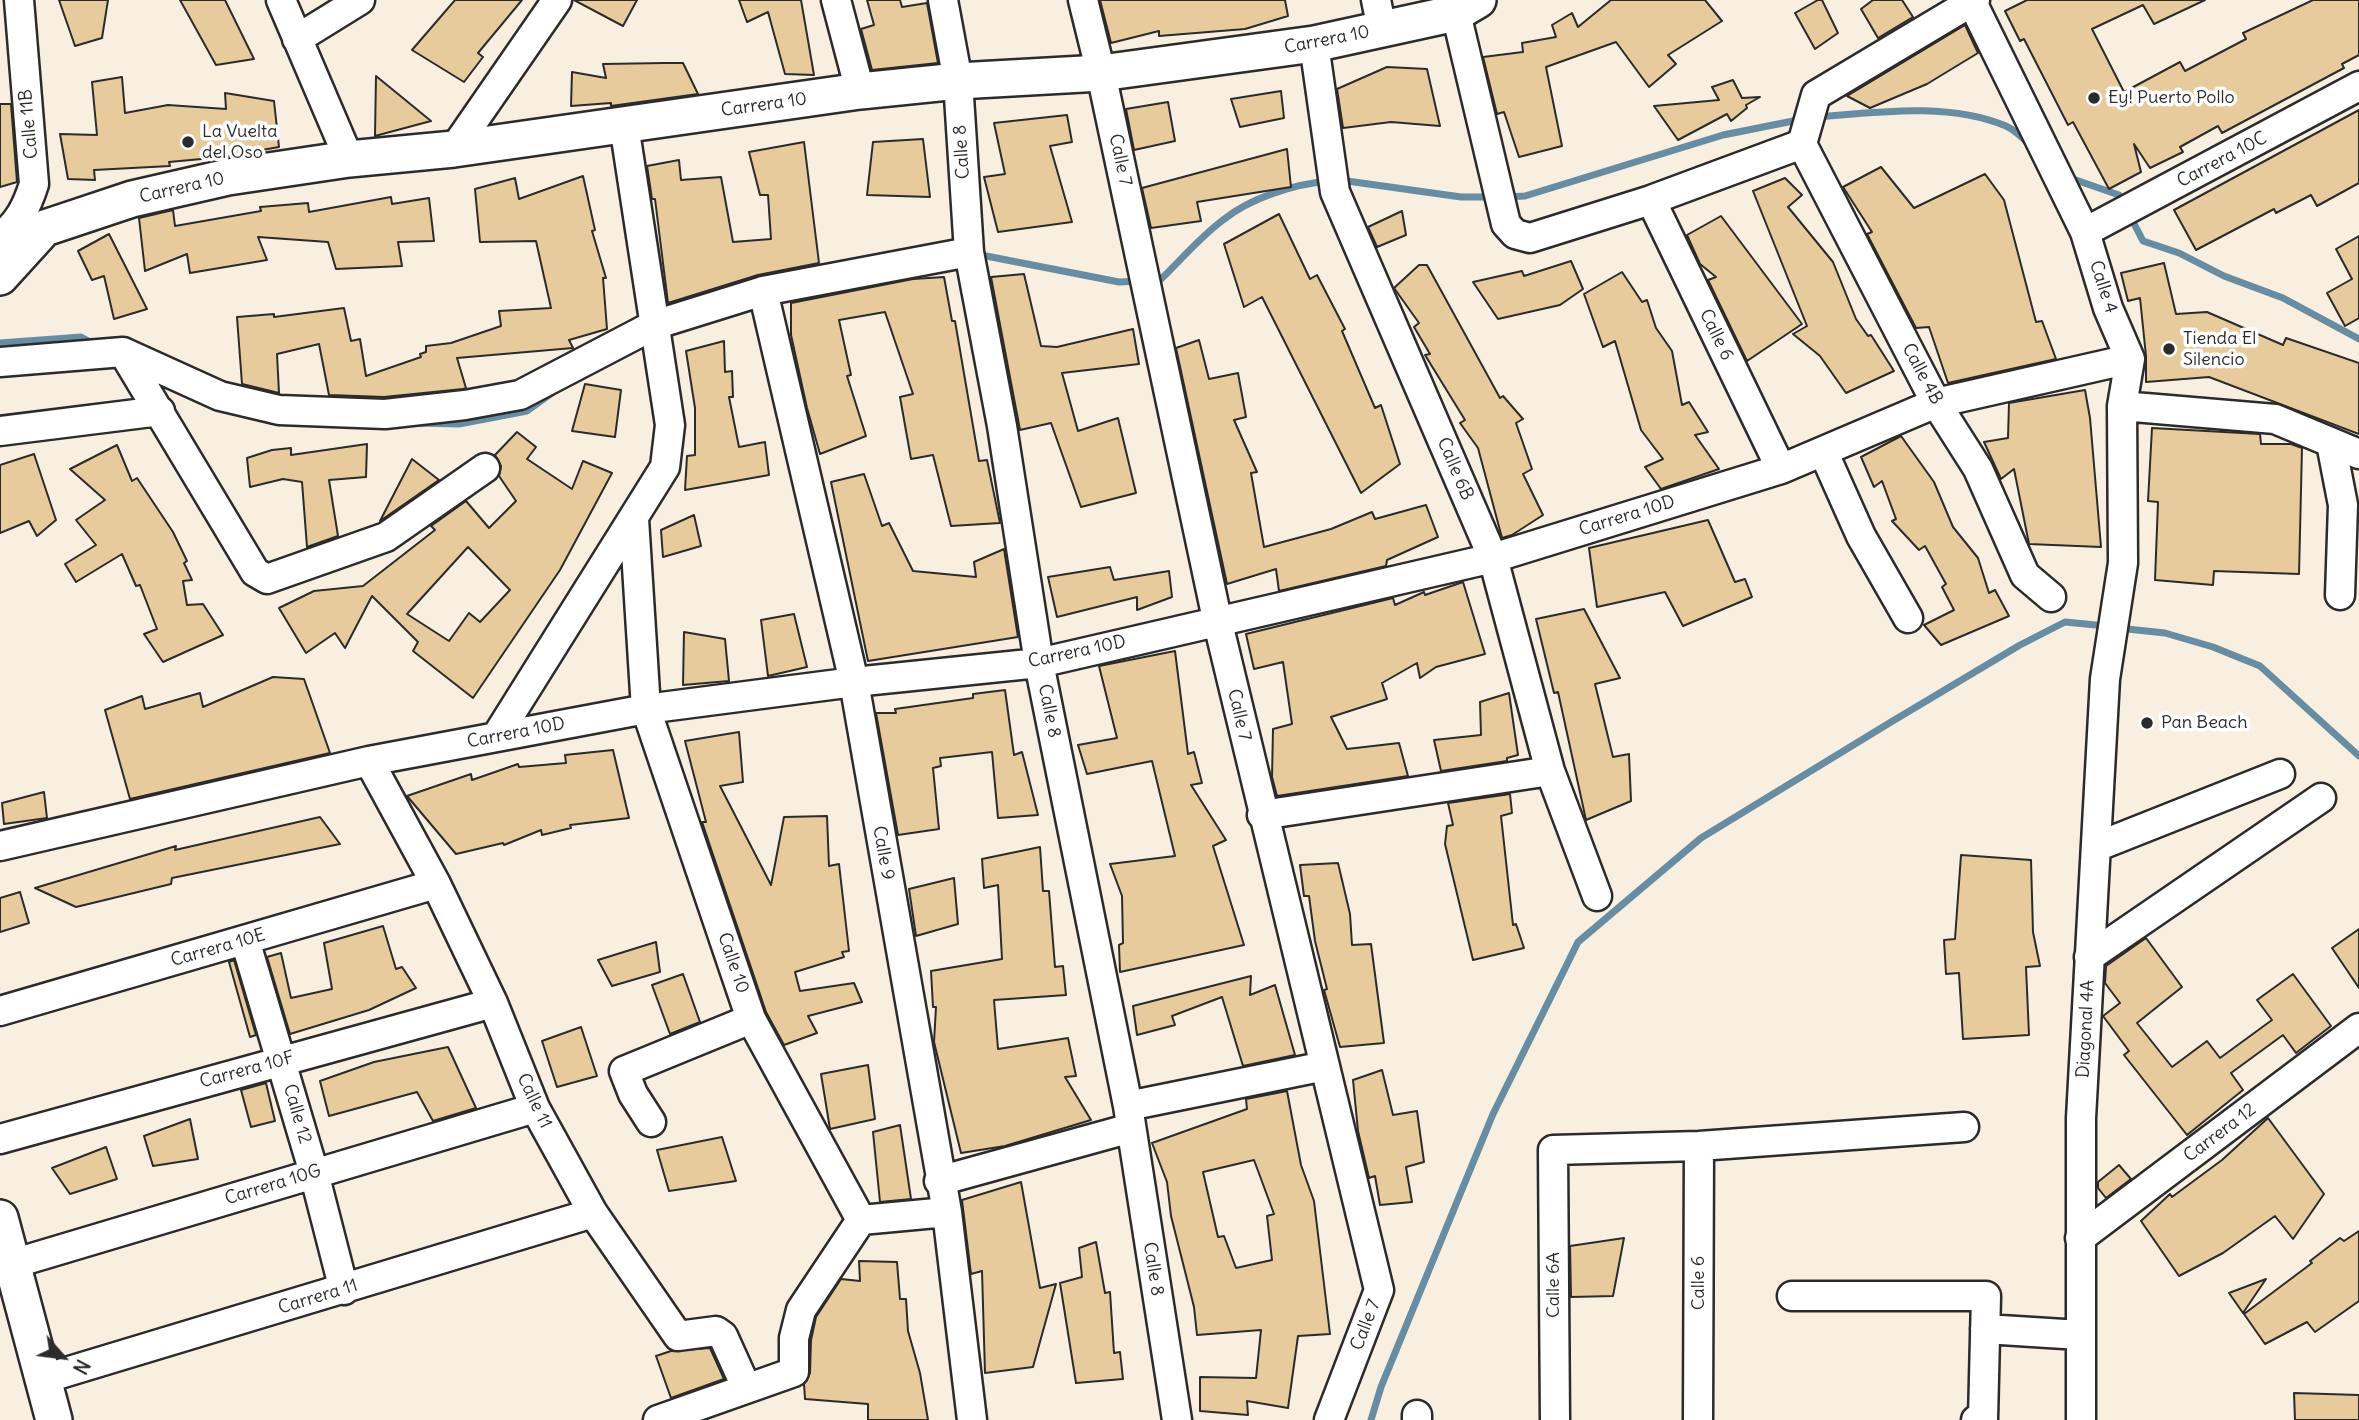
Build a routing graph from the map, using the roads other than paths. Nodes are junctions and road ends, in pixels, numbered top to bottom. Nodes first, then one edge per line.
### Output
1 (19, 0) edge
2 (281, 0) edge
3 (360, 0) edge
4 (557, 0) edge
5 (836, 0) edge
6 (943, 0) edge
7 (1083, 0) edge
8 (1972, 1) edge
9 (1467, 6) edge
10 (1379, 15) edge
11 (297, 39) junction
12 (1314, 44) junction
13 (1101, 73) junction
14 (958, 81) junction
15 (2359, 86) edge
16 (860, 91) junction
17 (624, 125) junction
18 (1802, 138) junction
19 (454, 149) junction
20 (349, 159) junction
21 (1651, 200) junction
22 (51, 224) junction
23 (2085, 232) junction
24 (0, 237) edge
25 (0, 243) edge
26 (969, 252) junction
27 (0, 277) edge
28 (763, 291) junction
29 (654, 325) junction
30 (123, 352) junction
31 (2130, 359) junction
32 (0, 362) edge
33 (1936, 403) junction
34 (2122, 406) junction
35 (160, 411) junction
36 (0, 431) edge
37 (2331, 443) junction
38 (1824, 451) junction
39 (2359, 454) edge
40 (485, 468) dead end
41 (1781, 469) junction
42 (2351, 505) edge
43 (634, 519) junction
44 (1493, 558) junction
45 (2340, 595) dead end
46 (2051, 597) dead end
47 (1908, 618) dead end
48 (1217, 619) junction
49 (1040, 663) junction
50 (854, 682) junction
51 (646, 709) junction
52 (496, 737) junction
53 (369, 761) junction
54 (1550, 771) junction
55 (2280, 774) dead end
56 (2321, 799) dead end
57 (1262, 815) junction
58 (0, 846) edge
59 (2096, 847) junction
60 (436, 884) junction
61 (1597, 896) dead end
62 (245, 940) junction
63 (2089, 957) junction
64 (493, 1003) junction
65 (0, 1011) edge
66 (751, 1018) junction
67 (2359, 1028) edge
68 (281, 1061) junction
69 (1325, 1066) junction
70 (535, 1108) junction
71 (1130, 1117) junction
72 (651, 1122) dead end
73 (1964, 1127) dead end
74 (0, 1139) edge
75 (1699, 1146) junction
76 (314, 1173) junction
77 (939, 1181) junction
78 (947, 1212) junction
79 (593, 1213) junction
80 (0, 1218) edge
81 (861, 1220) junction
82 (2080, 1238) junction
83 (12, 1264) junction
84 (344, 1290) junction
85 (1792, 1296) dead end
86 (1984, 1329) junction
87 (2080, 1335) junction
88 (43, 1379) junction
89 (747, 1387) junction
90 (54, 1420) edge
91 (658, 1420) edge
92 (972, 1420) edge
93 (1177, 1420) edge
94 (1329, 1420) edge
95 (1555, 1420) edge
96 (1698, 1420) edge
97 (1976, 1420) edge
98 (2081, 1420) edge

1 - 24 street, Calle 11B
2 - 11 street
3 - 11 street
4 - 19 street
5 - 16 street
6 - 14 street, Calle 8
7 - 13 street, Calle 7
8 - 18 street
8 - 23 street, Calle 4
9 - 10 street, Carrera 10
9 - 21 street
10 - 12 street, Carrera 10
11 - 20 street
12 - 13 street, Carrera 10
12 - 44 street, Calle 6B
13 - 14 street, Carrera 10
13 - 48 street, Calle 7
14 - 16 street, Carrera 10
14 - 26 street, Calle 8
15 - 23 street, Carrera 10C
16 - 17 street, Carrera 10
17 - 19 street, Carrera 10
17 - 29 street
18 - 21 street
18 - 33 street, Calle 4B
19 - 20 street, Carrera 10
20 - 22 street, Carrera 10
21 - 41 street, Calle 6
22 - 25 street, Carrera 10
22 - 27 street, Carrera 10
23 - 31 street, Calle 4
26 - 28 street
26 - 49 street, Calle 8
28 - 29 street
28 - 50 street, Calle 9
29 - 30 street
29 - 43 street
30 - 32 street
30 - 35 street
31 - 33 street, Carrera 10D
31 - 34 street
33 - 38 street, Carrera 10D
33 - 46 street, Calle 4B
34 - 37 street
34 - 59 street, Diagonal 4A
35 - 36 street
35 - 40 street
37 - 39 street
37 - 42 street
38 - 41 street, Carrera 10D
38 - 47 street
41 - 44 street, Carrera 10D
42 - 45 street
43 - 51 street, Calle 10
43 - 52 street
44 - 48 street, Carrera 10D
44 - 54 street, Calle 6B
48 - 49 street, Carrera 10D
48 - 57 street, Calle 7
49 - 50 street, Carrera 10D
49 - 71 street, Calle 8
50 - 51 street, Carrera 10D
50 - 77 street, Calle 9
51 - 52 street, Carrera 10D
51 - 66 street, Calle 10
52 - 53 street, Carrera 10D
53 - 58 street, Carrera 10D
53 - 60 street, Calle 11
54 - 57 street
54 - 61 street, Calle 6B
55 - 59 street
56 - 63 street
57 - 69 street, Calle 7
59 - 63 street, Diagonal 4A
60 - 62 street, Carrera 10E
60 - 64 street, Calle 11
62 - 65 street, Carrera 10E
62 - 68 street, Calle 12
63 - 82 street, Diagonal 4A
64 - 68 street, Carrera 10F
64 - 70 street, Calle 11
66 - 72 street
66 - 81 street, Calle 10
67 - 82 street, Carrera 12
68 - 74 street, Carrera 10F
68 - 76 street, Calle 12
69 - 71 street
69 - 94 street, Calle 7
70 - 76 street, Carrera 10G
70 - 79 street, Calle 11
71 - 77 street
71 - 93 street, Calle 8
73 - 75 street
75 - 95 street, Calle 6A
75 - 96 street, Calle 6
76 - 83 street, Carrera 10G
76 - 84 street, Calle 12
77 - 78 street, Calle 9
78 - 81 street
78 - 92 street, Calle 9
79 - 84 street, Carrera 11
79 - 89 street, Calle 11
80 - 83 street
81 - 89 street
82 - 87 street, Diagonal 4A
83 - 88 street
84 - 88 street, Carrera 11
85 - 86 street
86 - 87 street
86 - 97 street
87 - 98 street, Diagonal 4A
88 - 90 street
89 - 91 street

